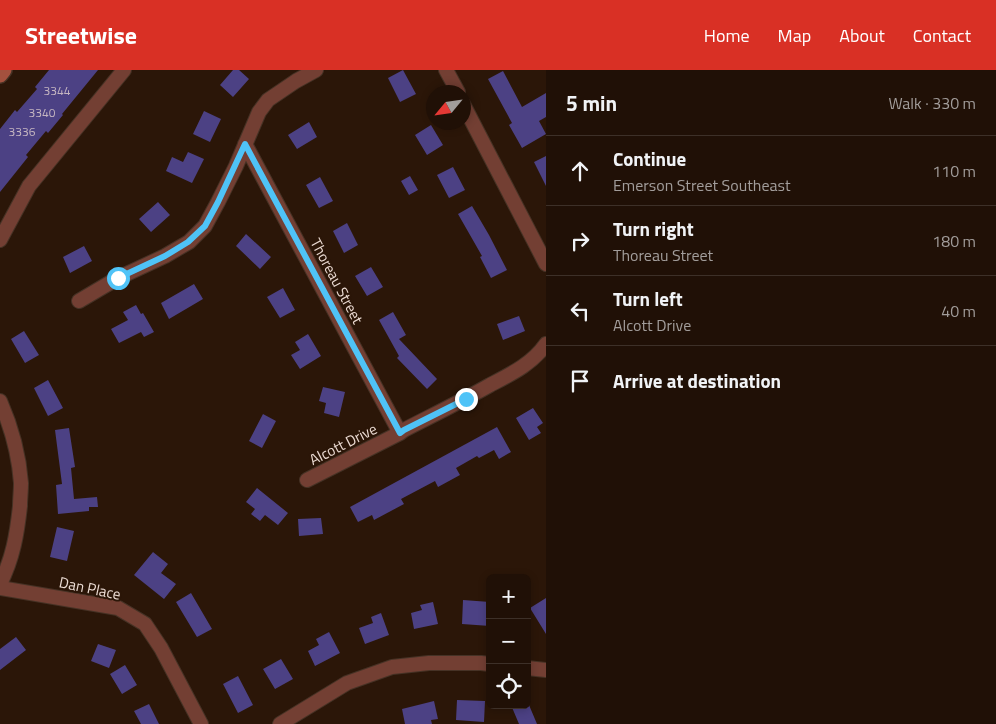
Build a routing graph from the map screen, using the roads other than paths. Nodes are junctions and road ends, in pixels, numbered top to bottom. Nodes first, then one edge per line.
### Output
1 (4, 70) edge
2 (124, 70) edge
3 (316, 70) edge
4 (446, 70) edge
5 (0, 75) edge
6 (454, 85) edge
7 (471, 118) edge
8 (245, 144) junction
9 (0, 240) edge
10 (546, 264) edge
11 (79, 301) dead end
12 (546, 344) edge
13 (0, 401) edge
14 (400, 433) junction
15 (307, 480) dead end
16 (0, 586) edge
17 (486, 663) edge
18 (531, 668) edge
19 (546, 670) edge
20 (202, 724) edge
21 (280, 724) edge

1 - 5 street
2 - 9 street
3 - 8 street
4 - 6 street
7 - 10 street
8 - 11 street
8 - 14 street, Thoreau Street
12 - 14 street, Alcott Drive
13 - 16 street
14 - 15 street, Alcott Drive
16 - 20 street, Dan Place
17 - 21 street
18 - 19 street

